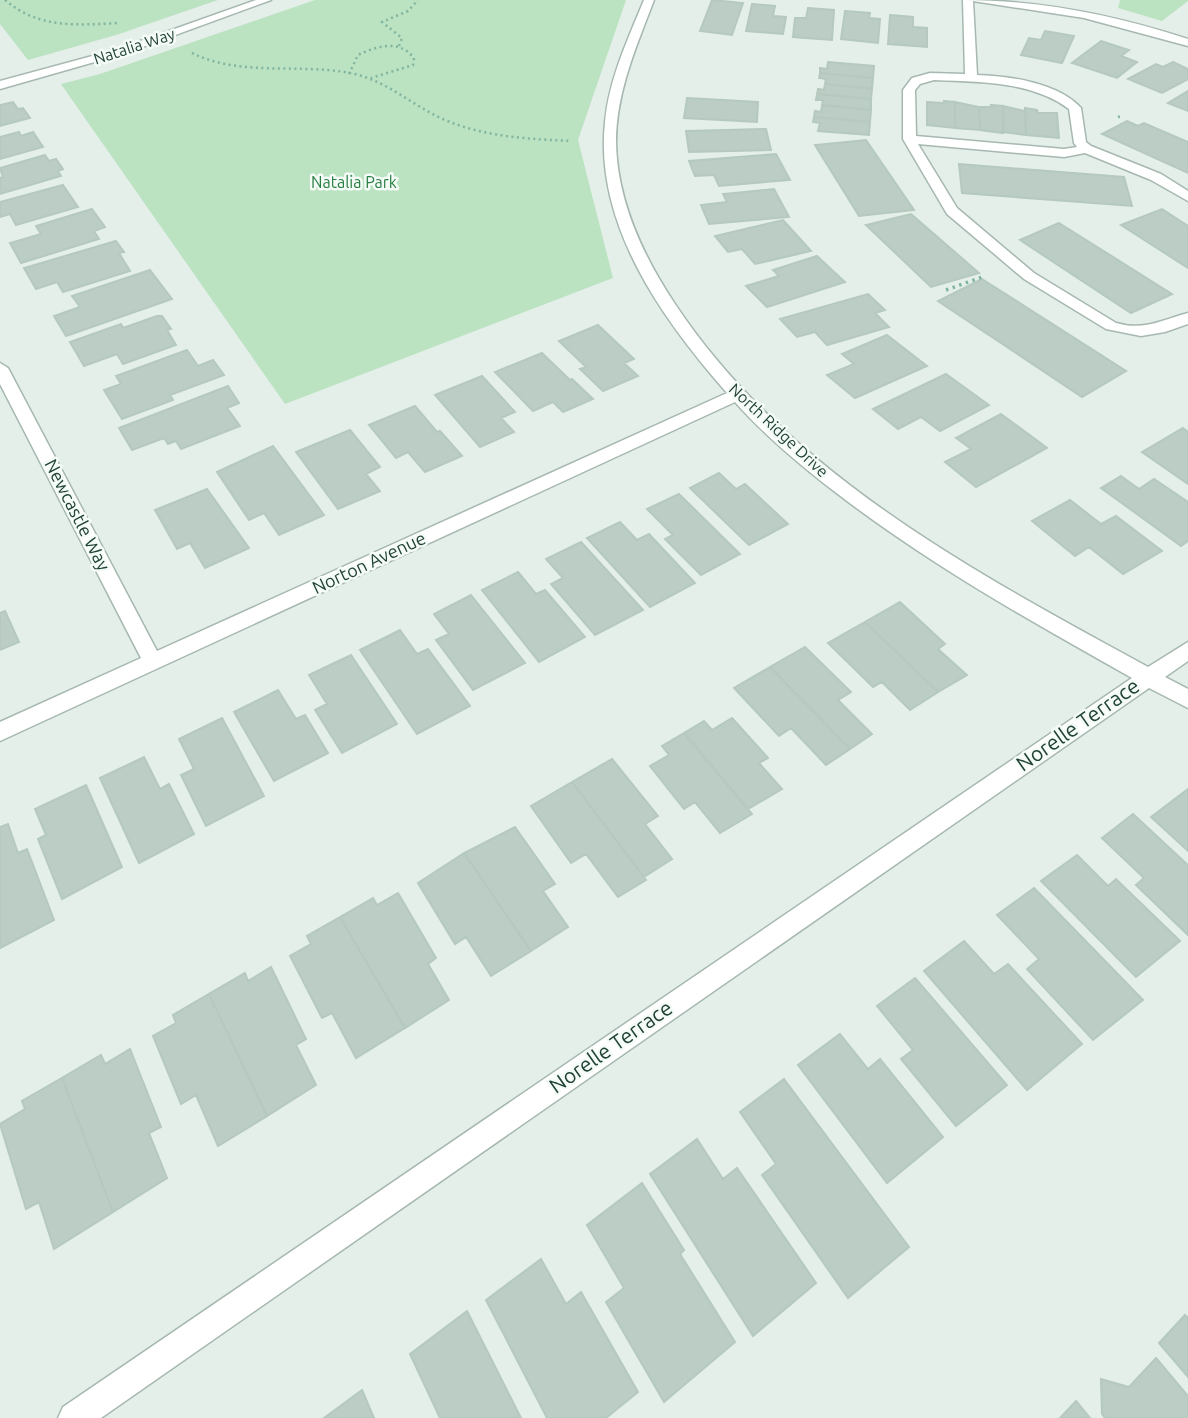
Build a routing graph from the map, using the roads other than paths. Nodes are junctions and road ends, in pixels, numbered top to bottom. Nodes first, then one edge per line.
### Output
1 (266, 0) edge
2 (649, 0) edge
3 (968, 0) edge
4 (978, 0) edge
5 (1188, 43) edge
6 (971, 78) junction
7 (0, 85) edge
8 (909, 138) junction
9 (1086, 149) junction
10 (1188, 197) edge
11 (1188, 318) edge
12 (0, 368) edge
13 (738, 394) junction
14 (1188, 650) edge
15 (153, 662) junction
16 (1148, 677) junction
17 (1188, 699) edge
18 (0, 732) edge
19 (74, 1418) edge

1 - 7 street, Natalia Way
2 - 13 street, North Ridge Drive
3 - 6 street
4 - 5 street
6 - 8 street
6 - 9 street
8 - 9 street
8 - 11 street
9 - 10 street
12 - 15 street, Newcastle Way
13 - 15 street, Norton Avenue
13 - 16 street, North Ridge Drive
14 - 16 street, Norelle Terrace
15 - 18 street, Norton Avenue
16 - 17 street, North Ridge Drive
16 - 19 street, Norelle Terrace

